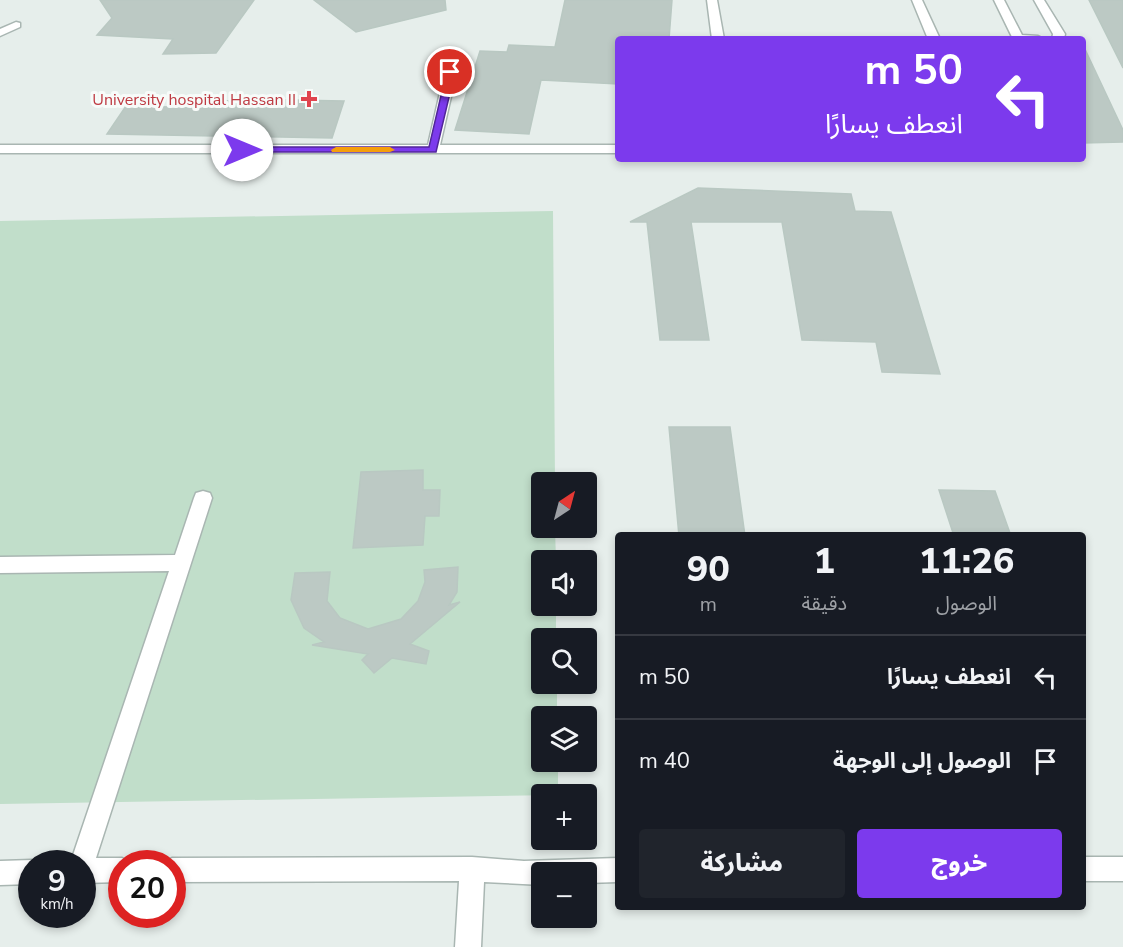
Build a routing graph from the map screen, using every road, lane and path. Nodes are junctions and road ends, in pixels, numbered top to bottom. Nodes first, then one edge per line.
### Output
1 (712, 0) edge
2 (917, 0) edge
3 (999, 0) edge
4 (1039, 0) edge
5 (16, 25) dead end
6 (0, 33) edge
7 (718, 36) edge
8 (933, 36) edge
9 (1017, 36) edge
10 (1059, 36) edge
11 (455, 53) dead end
12 (0, 149) edge
13 (615, 149) edge
14 (433, 150) junction
15 (202, 498) dead end
16 (182, 562) junction
17 (0, 565) edge
18 (87, 850) edge
19 (1086, 869) edge
20 (1123, 869) edge
21 (186, 870) edge
22 (472, 870) junction
23 (615, 870) edge
24 (18, 872) edge
25 (0, 873) edge
26 (468, 947) edge

1 - 7 street
2 - 8 street
3 - 9 street
4 - 10 street
5 - 6 street
11 - 14 street
12 - 14 street
13 - 14 street
15 - 16 street
16 - 17 street
16 - 18 street
19 - 20 street
21 - 22 street
22 - 23 street
22 - 26 street
24 - 25 street

